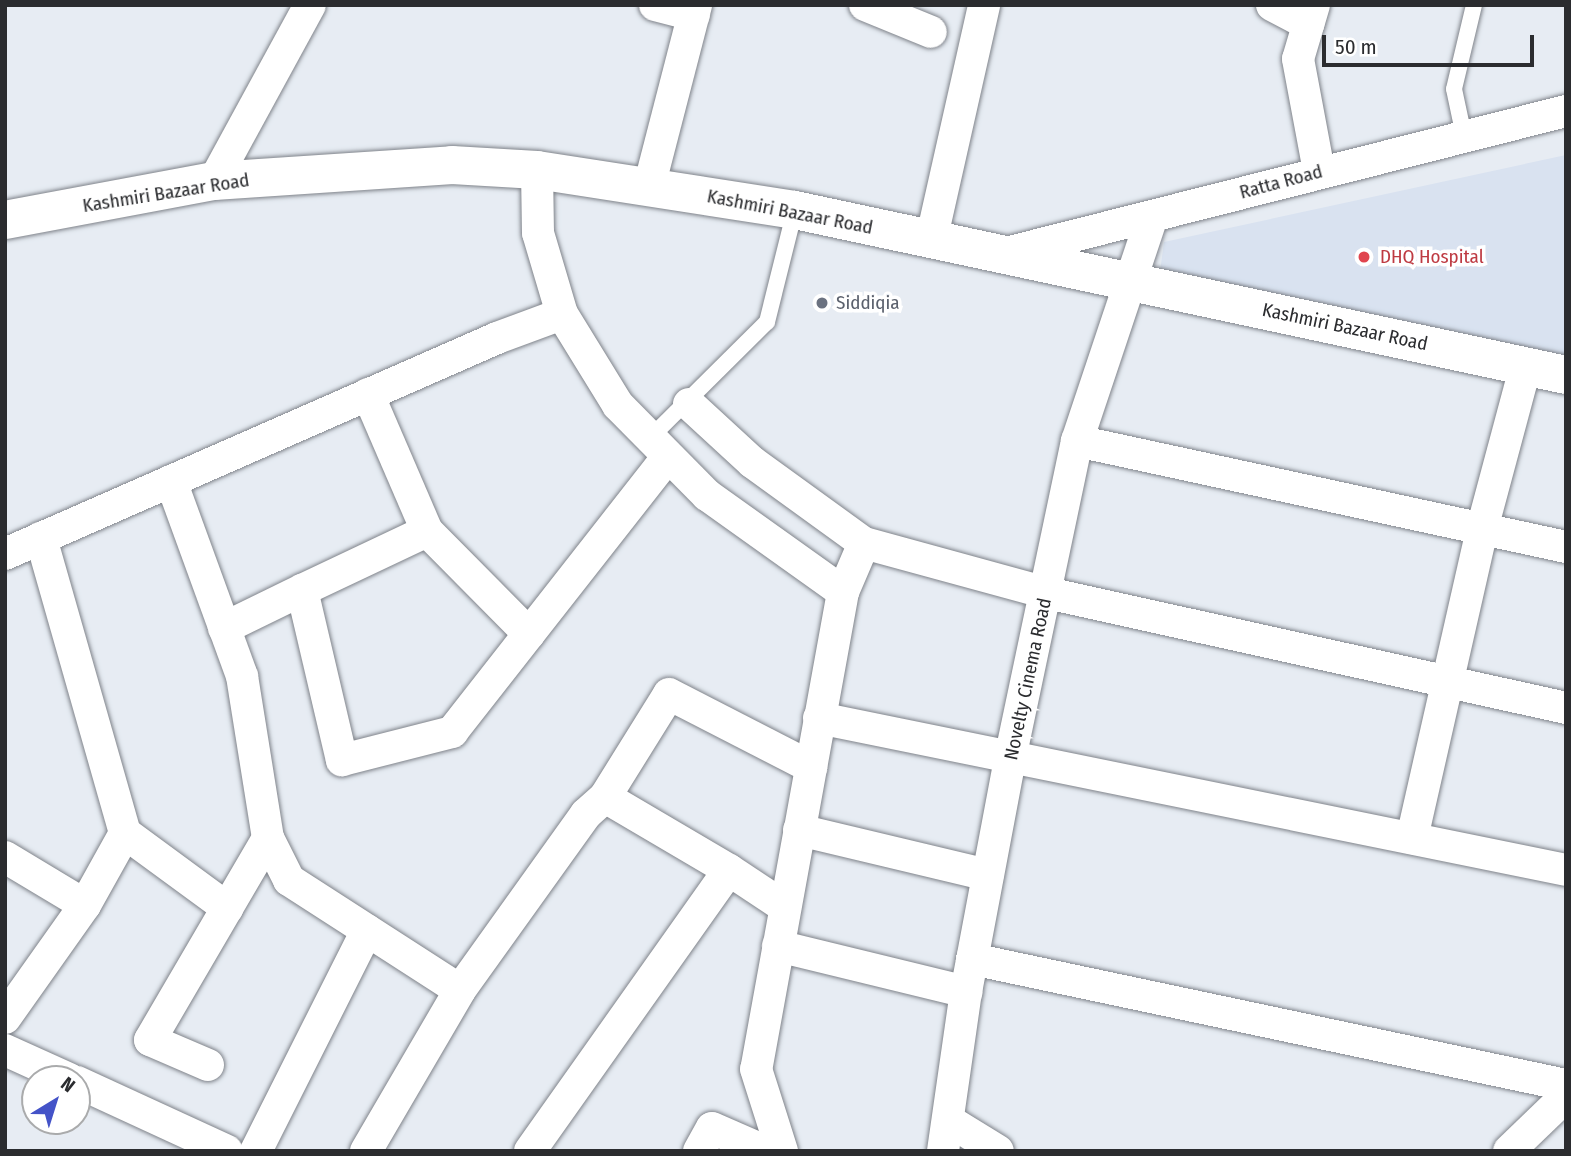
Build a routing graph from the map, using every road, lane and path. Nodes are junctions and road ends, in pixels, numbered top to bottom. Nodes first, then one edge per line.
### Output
1 (310, 5) edge
2 (655, 5) edge
3 (864, 5) edge
4 (984, 5) edge
5 (1272, 5) edge
6 (1474, 5) edge
7 (695, 10) edge
8 (1311, 15) edge
9 (931, 32) dead end
10 (1566, 111) edge
11 (1464, 136) junction
12 (537, 170) junction
13 (1320, 171) junction
14 (214, 181) junction
15 (649, 187) junction
16 (795, 210) junction
17 (1152, 217) junction
18 (5, 220) edge
19 (931, 241) junction
20 (997, 256) junction
21 (1133, 283) junction
22 (562, 314) junction
23 (1526, 365) junction
24 (1566, 375) edge
25 (368, 394) junction
26 (689, 404) junction
27 (1077, 441) junction
28 (658, 449) junction
29 (171, 481) junction
30 (1482, 529) junction
31 (427, 531) junction
32 (41, 538) junction
33 (864, 544) junction
34 (1566, 547) edge
35 (5, 554) edge
36 (302, 590) junction
37 (843, 592) junction
38 (1047, 593) junction
39 (224, 628) junction
40 (529, 634) junction
41 (1448, 682) junction
42 (1566, 708) edge
43 (820, 718) junction
44 (1011, 754) junction
45 (811, 766) junction
46 (604, 797) junction
47 (799, 830) junction
48 (125, 833) junction
49 (268, 838) junction
50 (1412, 838) junction
51 (5, 857) edge
52 (729, 870) junction
53 (1566, 870) edge
54 (988, 875) junction
55 (85, 905) junction
56 (785, 907) junction
57 (227, 908) junction
58 (367, 930) junction
59 (778, 946) junction
60 (972, 959) junction
61 (460, 990) junction
62 (966, 992) junction
63 (5, 1018) edge
64 (5, 1050) edge
65 (38, 1065) edge
66 (208, 1065) dead end
67 (1566, 1085) edge
68 (91, 1089) edge
69 (1566, 1096) edge
70 (947, 1137) edge
71 (227, 1151) edge
72 (256, 1151) edge
73 (366, 1151) edge
74 (530, 1151) edge
75 (699, 1151) edge
76 (765, 1151) edge
77 (782, 1151) edge
78 (998, 1151) edge
79 (1509, 1151) edge

1 - 14 street
2 - 7 street
3 - 9 street
4 - 19 street
5 - 8 street
6 - 11 lane
7 - 15 street
8 - 13 street
10 - 11 street, Ratta Road
11 - 13 street, Ratta Road
12 - 14 street, Kashmiri Bazaar Road
12 - 15 street, Kashmiri Bazaar Road
12 - 22 street
13 - 17 street, Ratta Road
14 - 18 street, Kashmiri Bazaar Road
15 - 16 street, Kashmiri Bazaar Road
16 - 19 street, Kashmiri Bazaar Road
16 - 26 lane
17 - 20 street, Ratta Road
17 - 21 street, Novelty Cinema Road
19 - 20 street, Kashmiri Bazaar Road
20 - 21 street, Kashmiri Bazaar Road
21 - 23 street, Kashmiri Bazaar Road
21 - 27 street, Novelty Cinema Road
22 - 25 street
22 - 28 street
23 - 24 street, Kashmiri Bazaar Road
23 - 30 street
25 - 29 street
25 - 31 street
26 - 28 lane
26 - 33 street
27 - 30 street
27 - 38 street, Novelty Cinema Road
28 - 37 street
28 - 40 street
29 - 32 street
29 - 39 street
30 - 34 street
30 - 41 street
31 - 36 street
31 - 40 street
32 - 35 street
32 - 48 street
33 - 37 street
33 - 38 street
36 - 39 street
36 - 40 street
37 - 43 street
38 - 41 street
38 - 44 street, Novelty Cinema Road
39 - 49 street
41 - 42 street
41 - 50 street
43 - 44 street
43 - 45 street
44 - 50 street
44 - 54 street, Novelty Cinema Road
45 - 46 street
45 - 47 street
46 - 52 street
46 - 61 street
47 - 54 street
47 - 56 street
48 - 55 street
48 - 57 street
49 - 57 street
49 - 58 street
50 - 53 street
51 - 55 street
52 - 56 street
52 - 74 street
54 - 60 street, Novelty Cinema Road
55 - 63 street
56 - 59 street
57 - 66 street
58 - 61 street
58 - 72 street
59 - 62 street
59 - 77 street
60 - 62 street, Novelty Cinema Road
60 - 67 street
61 - 73 street
62 - 70 street, Novelty Cinema Road
64 - 65 street
68 - 71 street
69 - 79 street
70 - 78 street
75 - 76 street

